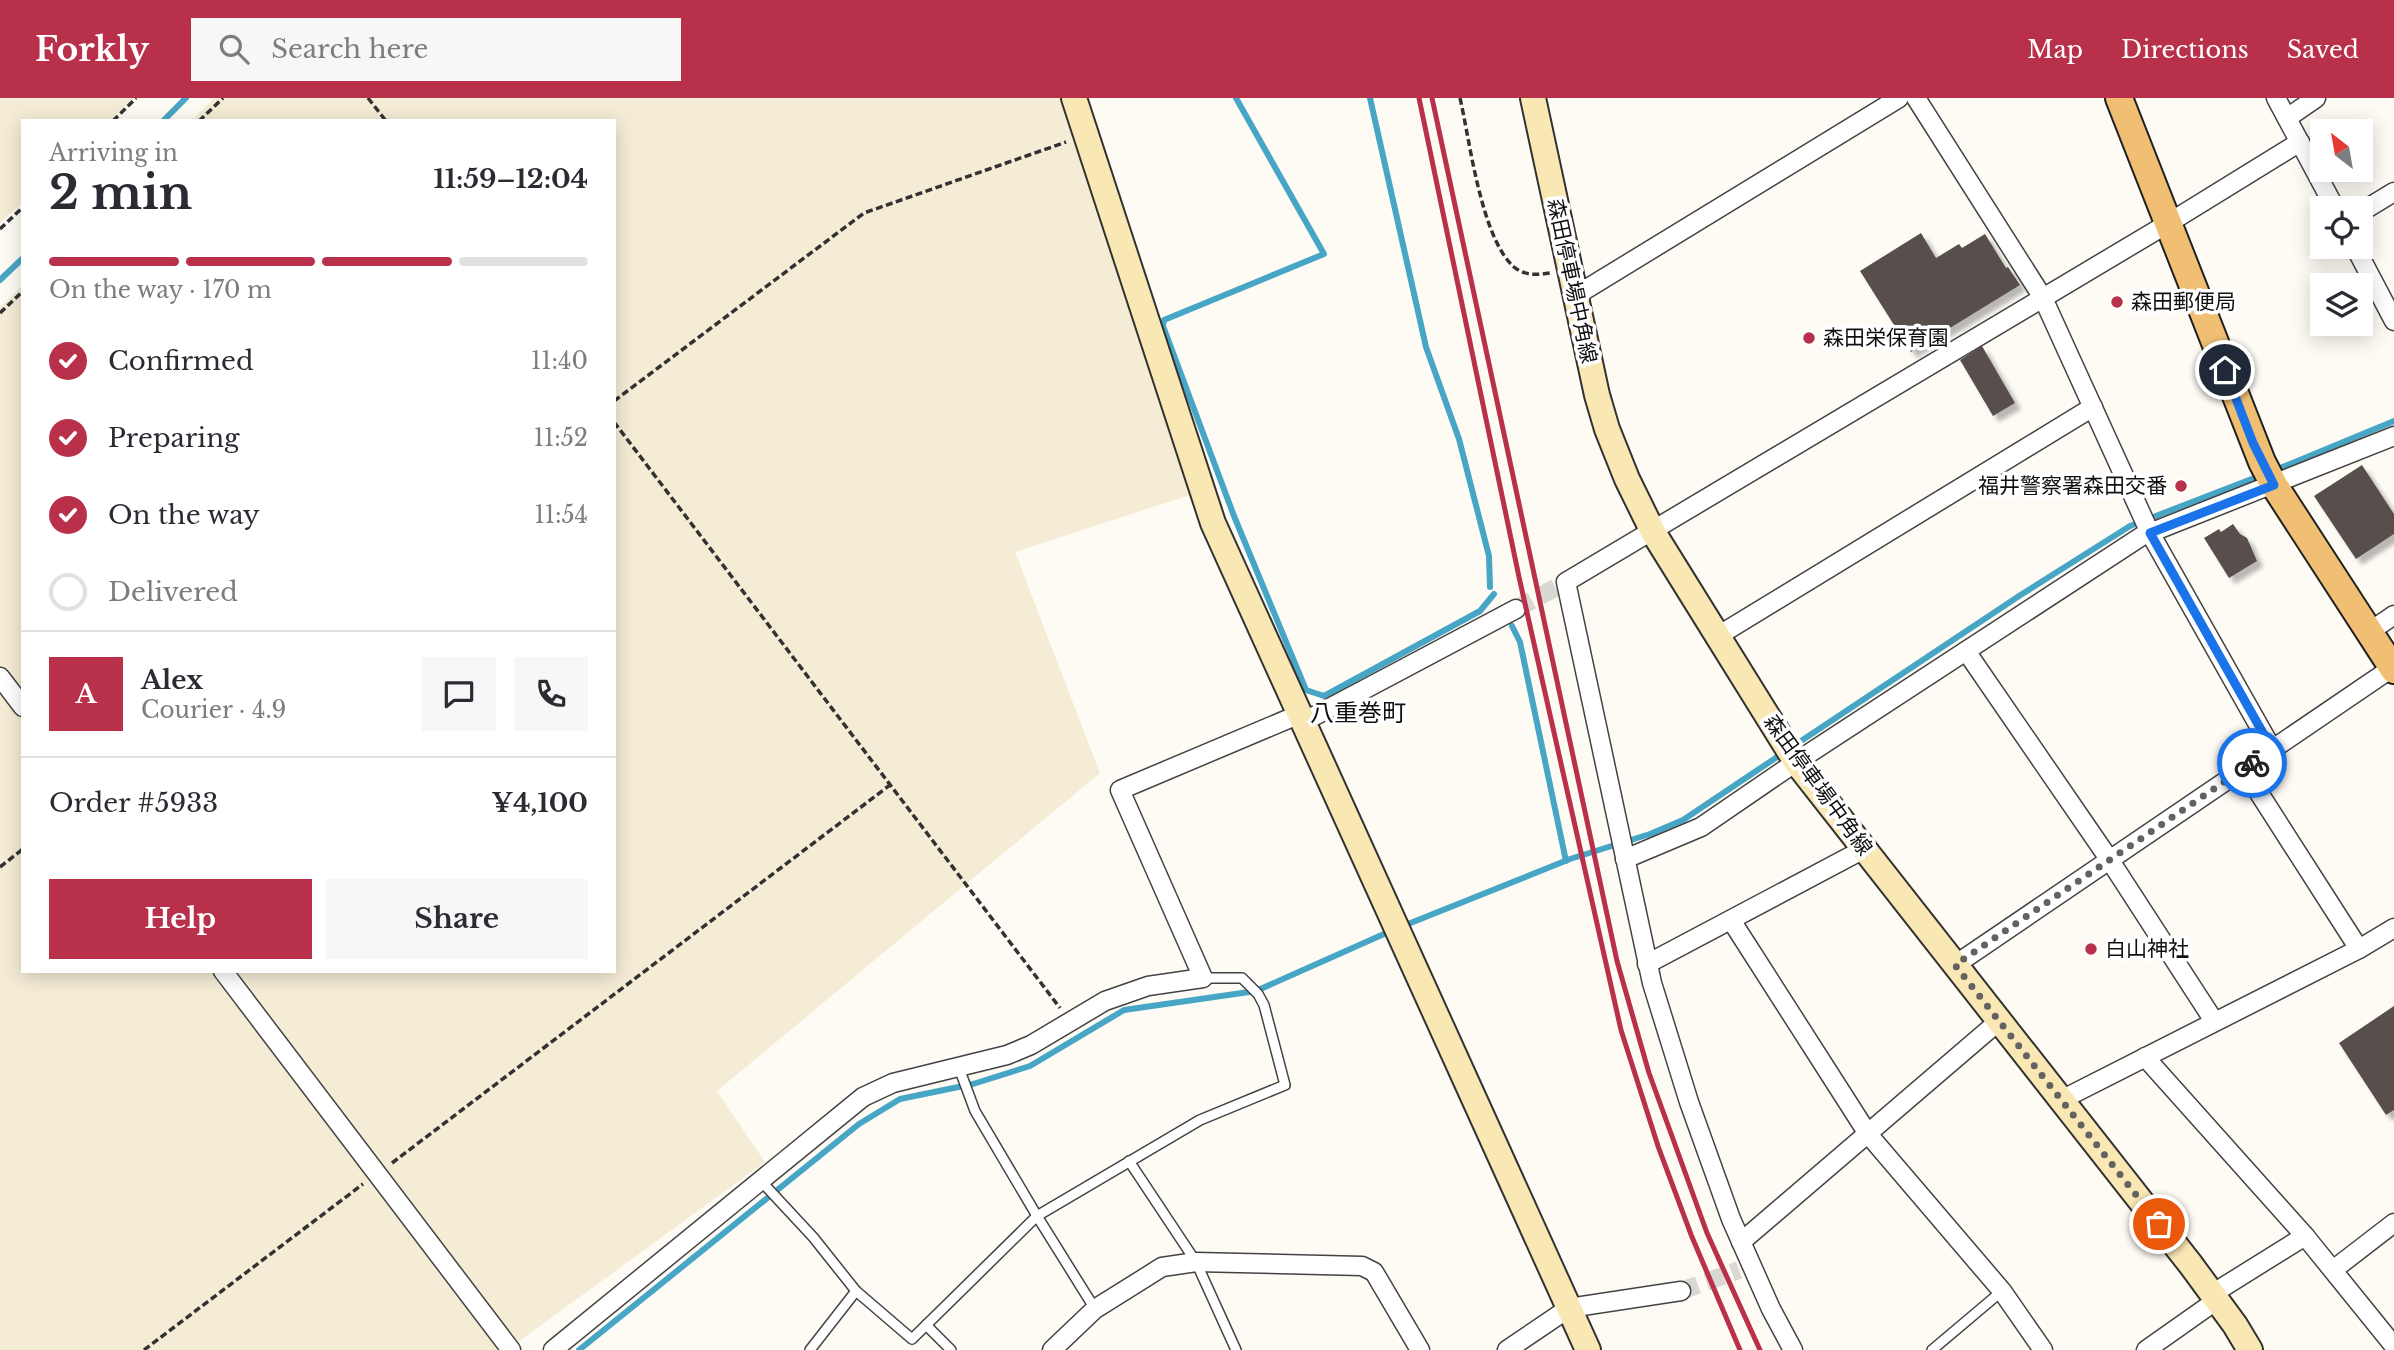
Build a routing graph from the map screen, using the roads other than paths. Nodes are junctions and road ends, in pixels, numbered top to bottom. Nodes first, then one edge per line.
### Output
1 (1074, 98) edge
2 (1533, 98) edge
3 (1899, 98) edge
4 (1916, 98) edge
5 (2119, 98) edge
6 (2276, 98) edge
7 (2316, 98) edge
8 (2287, 118) junction
9 (2300, 142) junction
10 (2394, 192) edge
11 (2329, 196) edge
12 (2373, 205) edge
13 (2167, 224) junction
14 (2361, 259) edge
15 (1575, 296) junction
16 (2043, 298) junction
17 (2394, 321) edge
18 (2093, 407) junction
19 (2394, 436) edge
20 (2274, 485) junction
21 (1653, 532) junction
22 (2150, 533) junction
23 (1516, 609) tunnel mouth
24 (2394, 615) edge
25 (2369, 632) junction
26 (1716, 637) junction
27 (1966, 651) junction
28 (2393, 669) edge
29 (0, 677) edge
30 (21, 704) edge
31 (1302, 718) junction
32 (2272, 749) junction
33 (1790, 752) junction
34 (2244, 768) junction
35 (1864, 849) junction
36 (1625, 859) junction
37 (2109, 859) junction
38 (1731, 920) junction
39 (2394, 929) edge
40 (2359, 949) junction
41 (1647, 964) junction
42 (1955, 965) junction
43 (225, 973) edge
44 (1203, 978) junction
45 (1999, 1021) junction
46 (2214, 1021) junction
47 (2145, 1057) junction
48 (961, 1072) junction
49 (2061, 1100) junction
50 (1868, 1134) junction
51 (1129, 1161) junction
52 (764, 1185) junction
53 (1037, 1216) junction
54 (2394, 1223) edge
55 (2305, 1236) junction
56 (1741, 1242) junction
57 (1196, 1262) junction
58 (2333, 1270) junction
59 (856, 1291) junction
60 (1681, 1291) tunnel mouth
61 (2002, 1291) junction
62 (2214, 1297) junction
63 (1569, 1308) junction
64 (1095, 1309) junction
65 (926, 1325) junction
66 (2394, 1346) edge
67 (512, 1350) edge
68 (553, 1350) edge
69 (810, 1350) edge
70 (951, 1350) edge
71 (1052, 1350) edge
72 (1236, 1350) edge
73 (1420, 1350) edge
74 (1507, 1350) edge
75 (1588, 1350) edge
76 (1793, 1350) edge
77 (1931, 1350) edge
78 (2043, 1350) edge
79 (2146, 1350) edge
80 (2250, 1350) edge

1 - 31 main road
2 - 15 main road, 森田停車場中角線
3 - 15 street
4 - 16 street
5 - 13 main road
6 - 8 street
7 - 8 street
8 - 9 street
9 - 11 street
9 - 13 street
10 - 12 street
13 - 16 street
13 - 20 main road
14 - 17 street
15 - 21 main road, 森田停車場中角線
16 - 18 street
16 - 21 street
18 - 22 street
18 - 26 street
19 - 20 street
20 - 22 street
20 - 25 main road
21 - 26 main road, 森田停車場中角線
21 - 36 street
22 - 27 street
22 - 32 street
23 - 31 street
24 - 25 street
25 - 28 main road
26 - 33 main road, 森田停車場中角線
27 - 33 street
27 - 37 street
28 - 32 street
29 - 30 street
31 - 44 street
31 - 63 main road
32 - 34 street
33 - 35 main road, 森田停車場中角線
33 - 36 street
34 - 37 street
34 - 40 street
35 - 38 street
35 - 42 main road, 森田停車場中角線
36 - 41 street
37 - 42 street
37 - 46 street
38 - 41 street
38 - 50 street
39 - 40 street
40 - 46 street
41 - 56 street
42 - 45 main road, 森田停車場中角線
43 - 67 street
44 - 48 street
44 - 51 lane
45 - 49 main road, 森田停車場中角線
45 - 50 street
46 - 47 street
47 - 49 street
47 - 55 street
48 - 52 street
48 - 53 lane
49 - 62 main road, 森田停車場中角線
50 - 56 street
50 - 61 street
51 - 53 lane
51 - 57 lane
52 - 59 lane
52 - 68 street
53 - 64 lane
53 - 65 lane
54 - 58 street
55 - 58 street
55 - 62 street
56 - 76 street
57 - 64 street
57 - 72 lane
57 - 73 street
58 - 66 street
59 - 65 lane
59 - 69 lane
60 - 63 street
61 - 77 lane
61 - 78 street
62 - 79 street
62 - 80 main road, 森田停車場中角線
63 - 74 street
63 - 75 main road
64 - 71 street
65 - 70 lane

